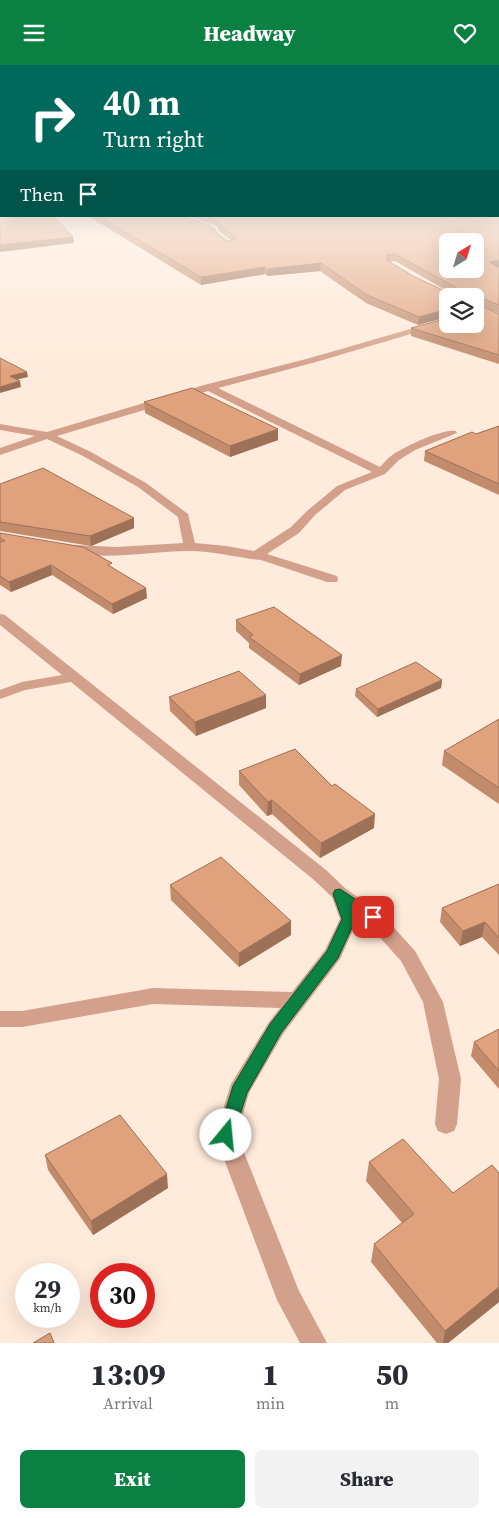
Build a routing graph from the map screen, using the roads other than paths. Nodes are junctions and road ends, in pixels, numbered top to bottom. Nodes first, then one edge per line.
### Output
1 (439, 323) edge
2 (207, 387) junction
3 (0, 427) edge
4 (452, 433) dead end
5 (46, 435) junction
6 (0, 452) edge
7 (382, 472) junction
8 (190, 547) junction
9 (65, 548) edge
10 (254, 557) junction
11 (332, 579) dead end
12 (0, 618) edge
13 (76, 677) junction
14 (0, 695) edge
15 (340, 894) junction
16 (298, 1000) junction
17 (0, 1019) edge
18 (446, 1124) dead end
19 (314, 1343) edge

1 - 2 street
2 - 5 street
2 - 7 street
3 - 5 street
4 - 7 street
5 - 6 street
5 - 8 street
7 - 10 street
8 - 9 street
8 - 10 street
10 - 11 street
12 - 13 street
13 - 14 street
13 - 15 street
15 - 16 street
15 - 18 street
16 - 17 street
16 - 19 street

